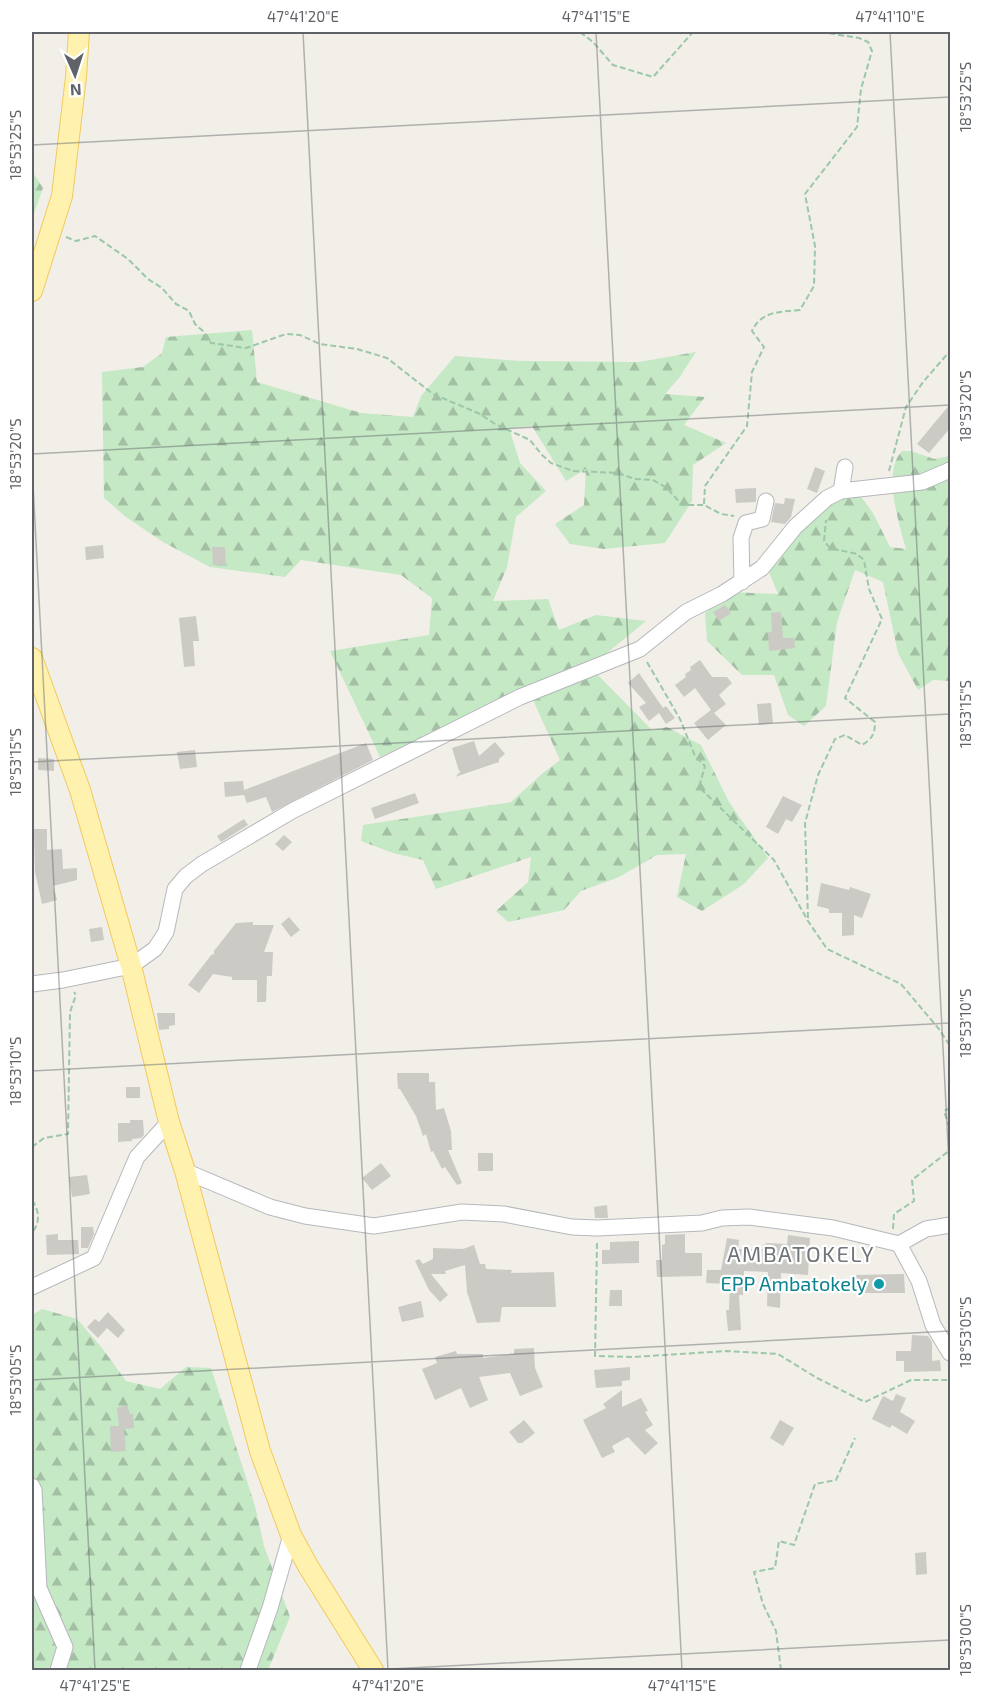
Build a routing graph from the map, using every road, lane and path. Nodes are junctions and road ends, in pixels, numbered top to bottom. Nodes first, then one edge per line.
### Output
1 (79, 32) edge
2 (580, 32) edge
3 (693, 32) edge
4 (821, 32) edge
5 (50, 230) junction
6 (32, 291) edge
7 (951, 351) edge
8 (844, 467) dead end
9 (951, 470) edge
10 (885, 485) junction
11 (834, 495) junction
12 (766, 501) dead end
13 (704, 505) junction
14 (737, 516) dead end
15 (742, 582) junction
16 (640, 649) junction
17 (32, 658) edge
18 (808, 921) junction
19 (131, 966) junction
20 (63, 980) junction
21 (32, 984) edge
22 (951, 1089) edge
23 (951, 1108) edge
24 (169, 1122) junction
25 (951, 1129) edge
26 (32, 1147) edge
27 (951, 1150) edge
28 (185, 1171) junction
29 (32, 1200) edge
30 (951, 1225) edge
31 (597, 1228) junction
32 (32, 1233) edge
33 (899, 1244) junction
34 (32, 1287) edge
35 (951, 1353) edge
36 (951, 1380) edge
37 (855, 1438) dead end
38 (32, 1486) edge
39 (291, 1535) junction
40 (57, 1671) edge
41 (248, 1671) edge
42 (373, 1671) edge
43 (781, 1671) edge

1 - 5 main road
2 - 3 path
4 - 13 path
5 - 6 main road
5 - 13 path
7 - 10 path
8 - 11 street
9 - 10 street
10 - 11 street
11 - 15 street
11 - 18 path
12 - 15 street
13 - 14 path
15 - 16 street
16 - 18 path
16 - 19 street
17 - 19 main road
18 - 22 path
19 - 20 street
19 - 24 main road
20 - 21 street
20 - 26 path
23 - 25 path
24 - 28 main road
24 - 34 street
27 - 33 path
28 - 31 street
28 - 39 main road
29 - 32 path
30 - 33 street
31 - 33 street
31 - 36 path
33 - 35 street
37 - 43 path
38 - 40 street
39 - 41 street
39 - 42 main road

